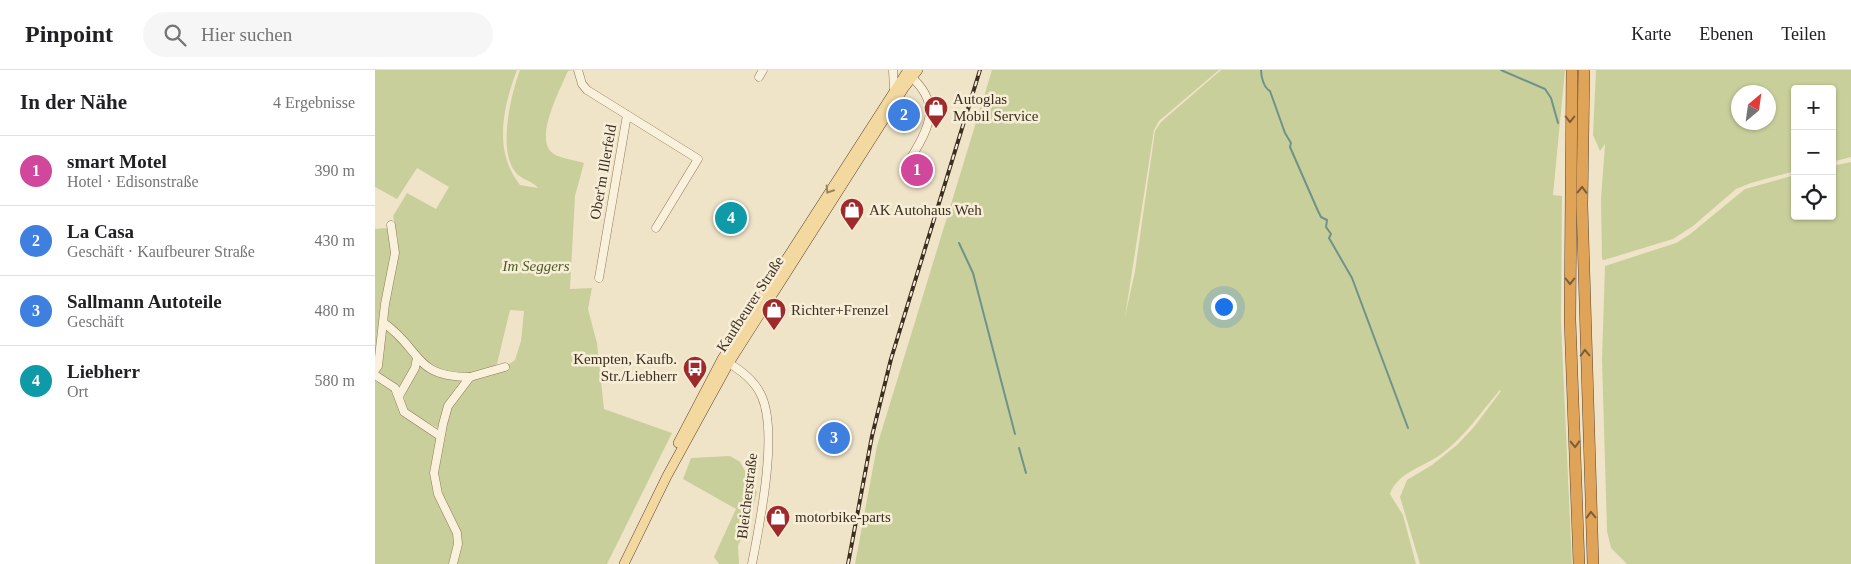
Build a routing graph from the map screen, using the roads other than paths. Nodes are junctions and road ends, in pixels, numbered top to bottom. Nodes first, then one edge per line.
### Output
1 (578, 70) edge
2 (893, 70) edge
3 (1572, 70) edge
4 (1584, 70) edge
5 (909, 72) edge
6 (894, 90) junction
7 (627, 115) junction
8 (912, 156) dead end
9 (391, 225) dead end
10 (656, 228) dead end
11 (599, 278) dead end
12 (383, 323) junction
13 (417, 358) junction
14 (725, 361) junction
15 (505, 367) dead end
16 (375, 370) edge
17 (375, 375) edge
18 (470, 377) junction
19 (399, 396) junction
20 (440, 436) junction
21 (453, 564) edge
22 (618, 564) edge
23 (624, 564) edge
24 (752, 564) edge
25 (1579, 564) edge
26 (1593, 564) edge

1 - 7 street
2 - 6 street
3 -> 25 highway
26 -> 4 highway
5 - 6 main road, Kaufbeurer Straße
5 - 8 street
5 - 14 main road, Kaufbeurer Straße
6 -> 14 main road, Kaufbeurer Straße
7 - 10 street, Ober'm Illerfeld
7 - 11 street, Ober'm Illerfeld
9 - 12 street
12 - 13 street
12 - 16 street
13 - 18 street
13 - 19 street
14 - 22 main road, Kaufbeurer Straße
14 - 23 main road, Kaufbeurer Straße
14 - 24 street, Bleicherstraße
15 - 18 street
17 - 19 street
18 - 20 street
19 - 20 street
20 - 21 street

